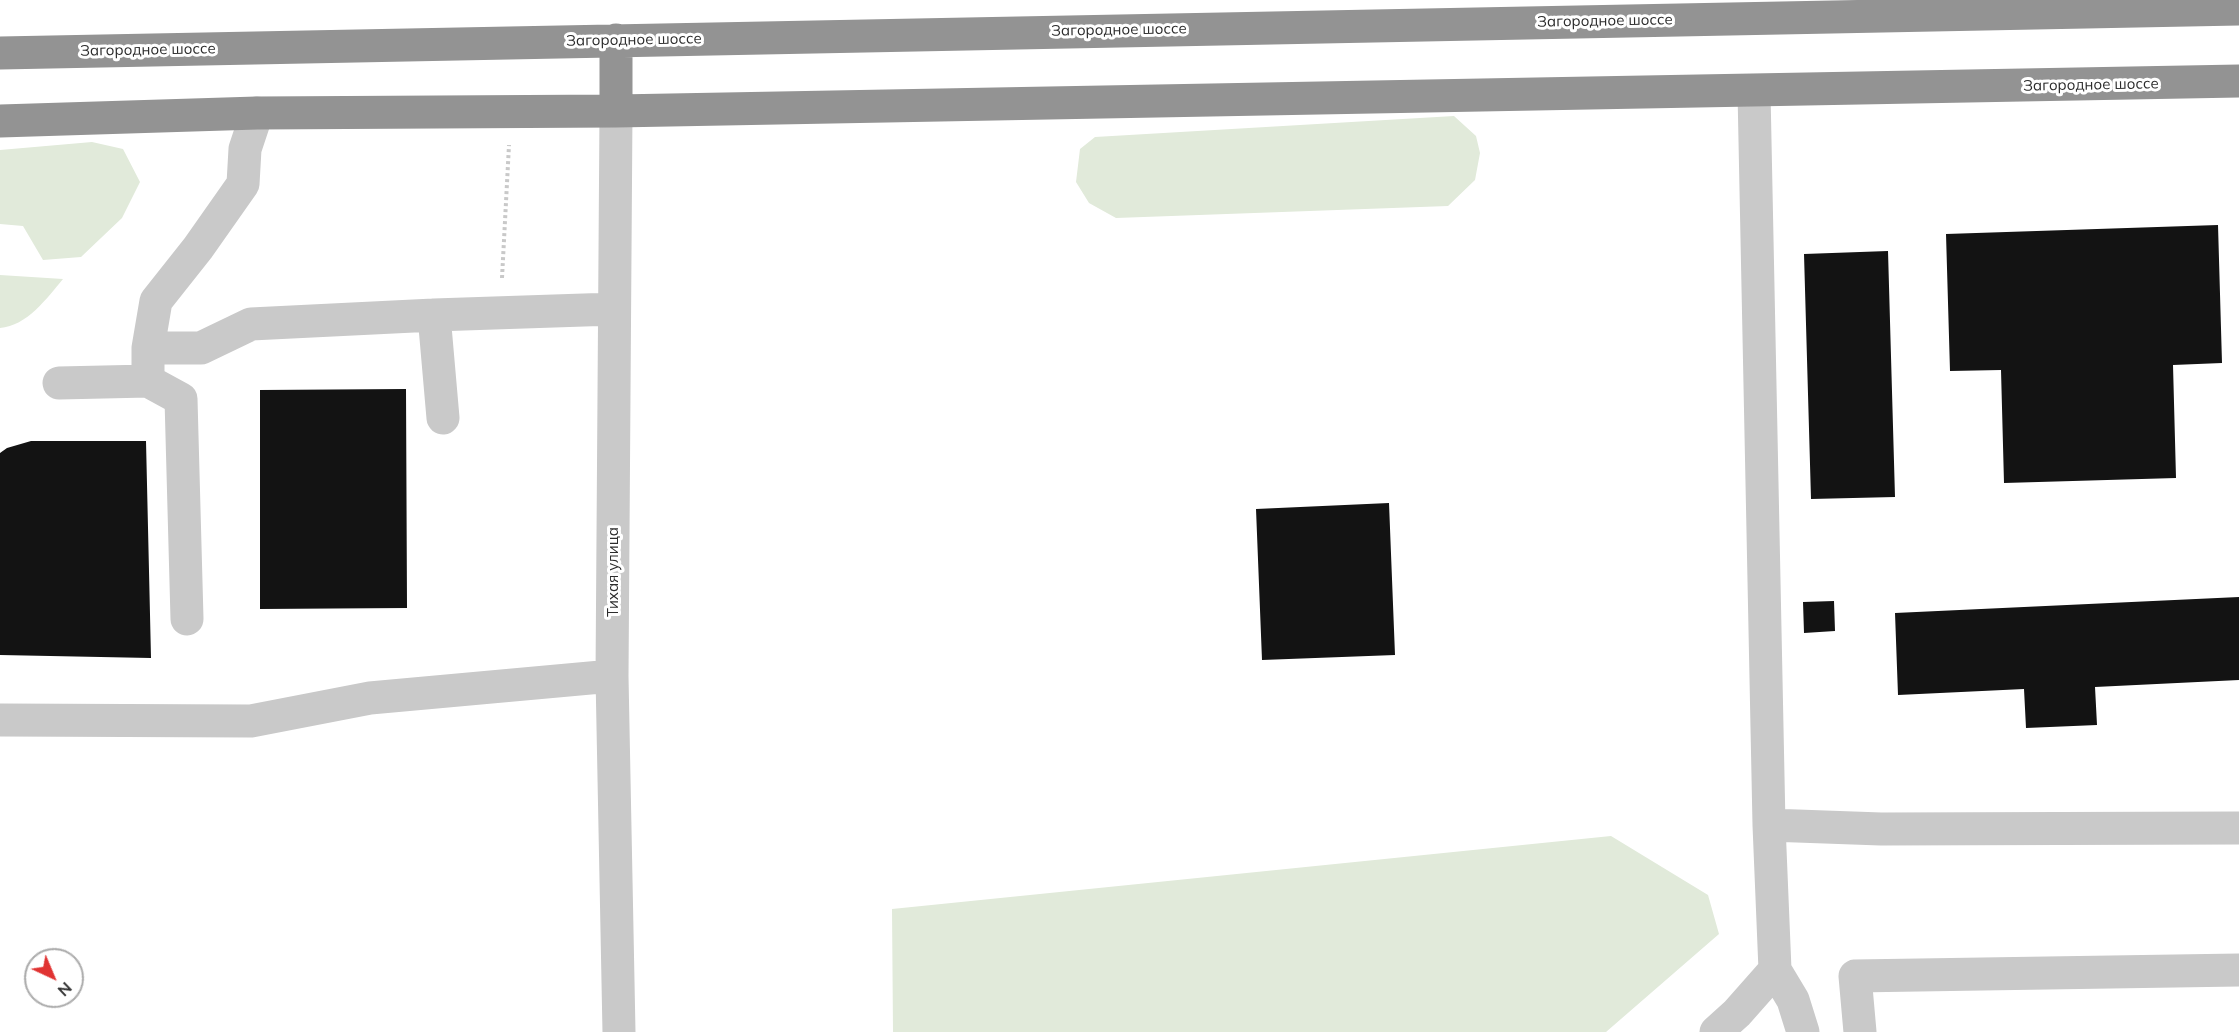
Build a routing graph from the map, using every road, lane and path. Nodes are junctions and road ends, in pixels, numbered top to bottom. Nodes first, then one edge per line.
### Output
1 (2239, 9) edge
2 (616, 40) junction
3 (0, 53) edge
4 (2239, 81) edge
5 (1754, 92) junction
6 (616, 111) junction
7 (511, 112) junction
8 (257, 113) junction
9 (0, 121) edge
10 (614, 309) junction
11 (500, 313) junction
12 (434, 315) junction
13 (148, 348) junction
14 (148, 381) junction
15 (59, 383) dead end
16 (443, 418) dead end
17 (187, 619) dead end
18 (612, 676) junction
19 (0, 720) edge
20 (1769, 825) junction
21 (2239, 828) edge
22 (1775, 970) junction
23 (2239, 970) edge
24 (619, 1032) edge
25 (1716, 1032) edge
26 (1803, 1032) edge
27 (1860, 1032) edge

1 - 2 highway, Загородное шоссе
2 - 3 highway, Загородное шоссе
2 - 6 highway
4 - 5 highway, Загородное шоссе
5 - 6 highway, Загородное шоссе
5 - 20 street
6 - 7 highway, Загородное шоссе
6 - 10 street, Тихая улица
7 - 8 highway, Загородное шоссе
7 - 11 path
8 - 9 highway, Загородное шоссе
8 - 13 street
10 - 11 street
10 - 18 street, Тихая улица
11 - 12 street
12 - 13 street
12 - 16 street
13 - 14 street
14 - 15 street
14 - 17 street
18 - 19 street
18 - 24 street, Тихая улица
20 - 21 street
20 - 22 street
22 - 25 street
22 - 26 street
23 - 27 street

